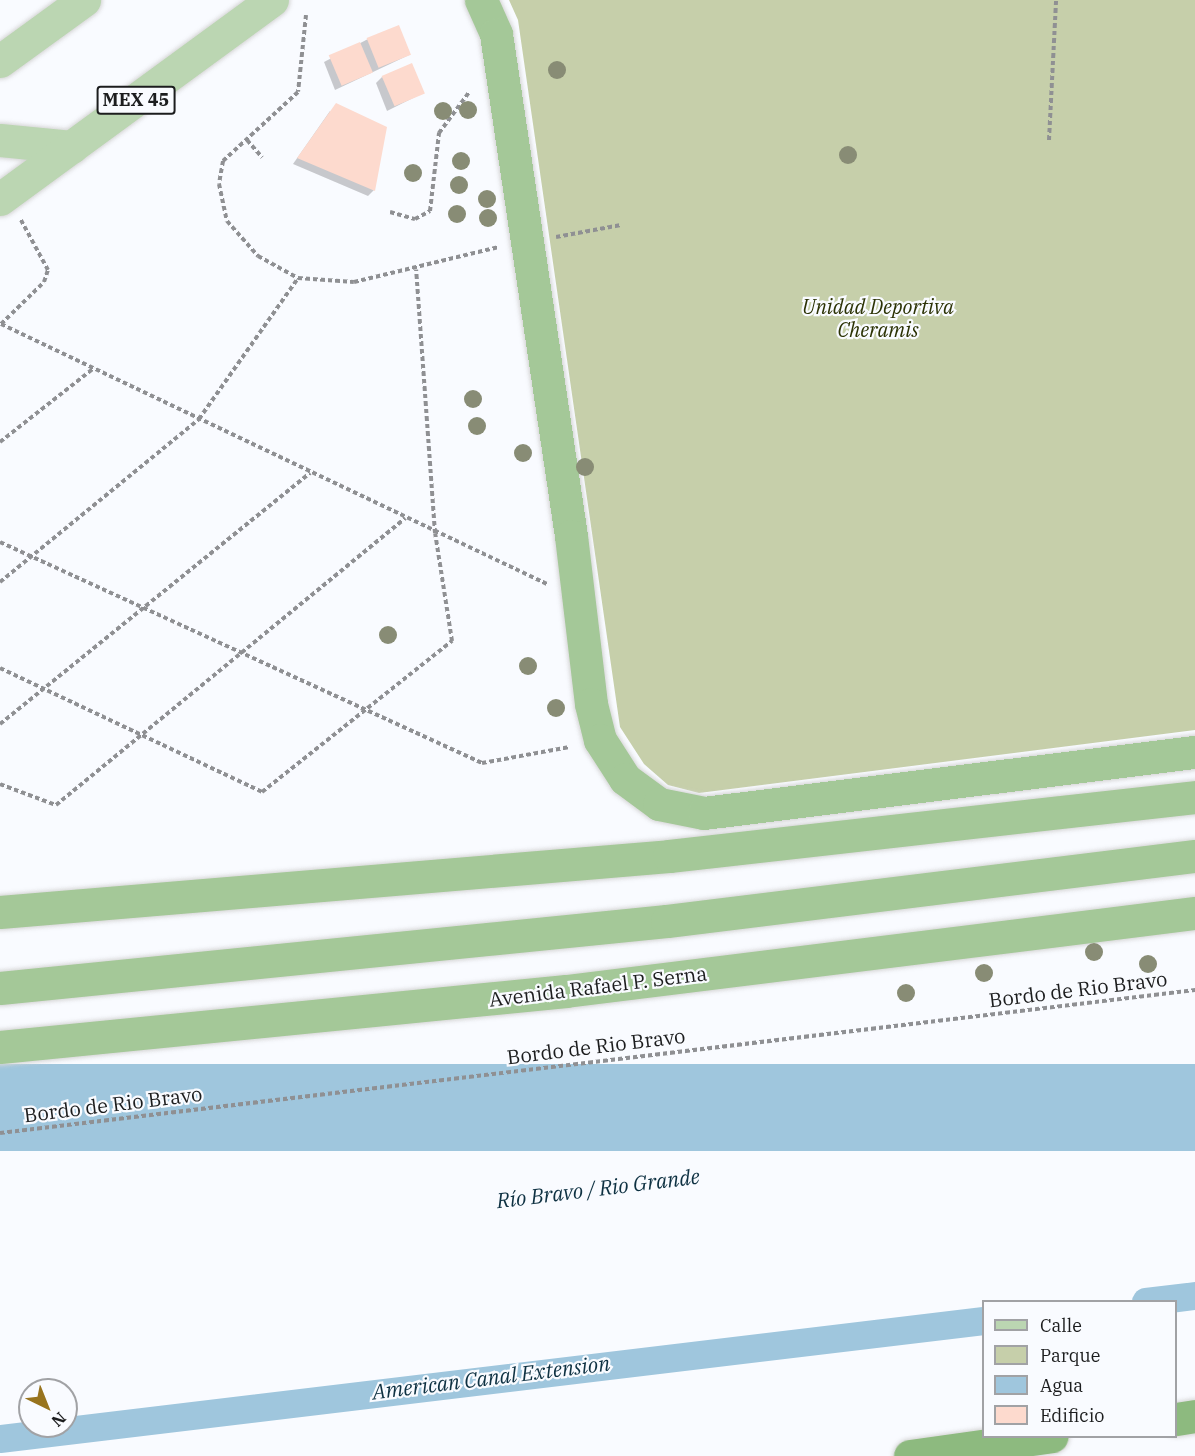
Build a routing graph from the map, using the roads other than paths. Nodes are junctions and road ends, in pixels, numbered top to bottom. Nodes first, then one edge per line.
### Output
1 (84, 0) edge
2 (272, 0) edge
3 (481, 0) edge
4 (0, 61) edge
5 (0, 140) edge
6 (72, 147) junction
7 (0, 199) edge
8 (1195, 752) edge
9 (1195, 797) edge
10 (1195, 856) edge
11 (0, 912) edge
12 (1195, 913) edge
13 (0, 988) edge
14 (0, 1047) edge
15 (1195, 1416) edge
16 (1177, 1419) edge
17 (1045, 1438) edge
18 (910, 1456) edge

1 - 4 main road
2 - 6 main road, MEX 45
3 - 8 highway
5 - 6 main road
6 - 7 main road, MEX 45
9 - 11 highway
10 - 13 highway
12 - 14 highway, Avenida Rafael P. Serna
15 - 16 highway
17 - 18 highway

